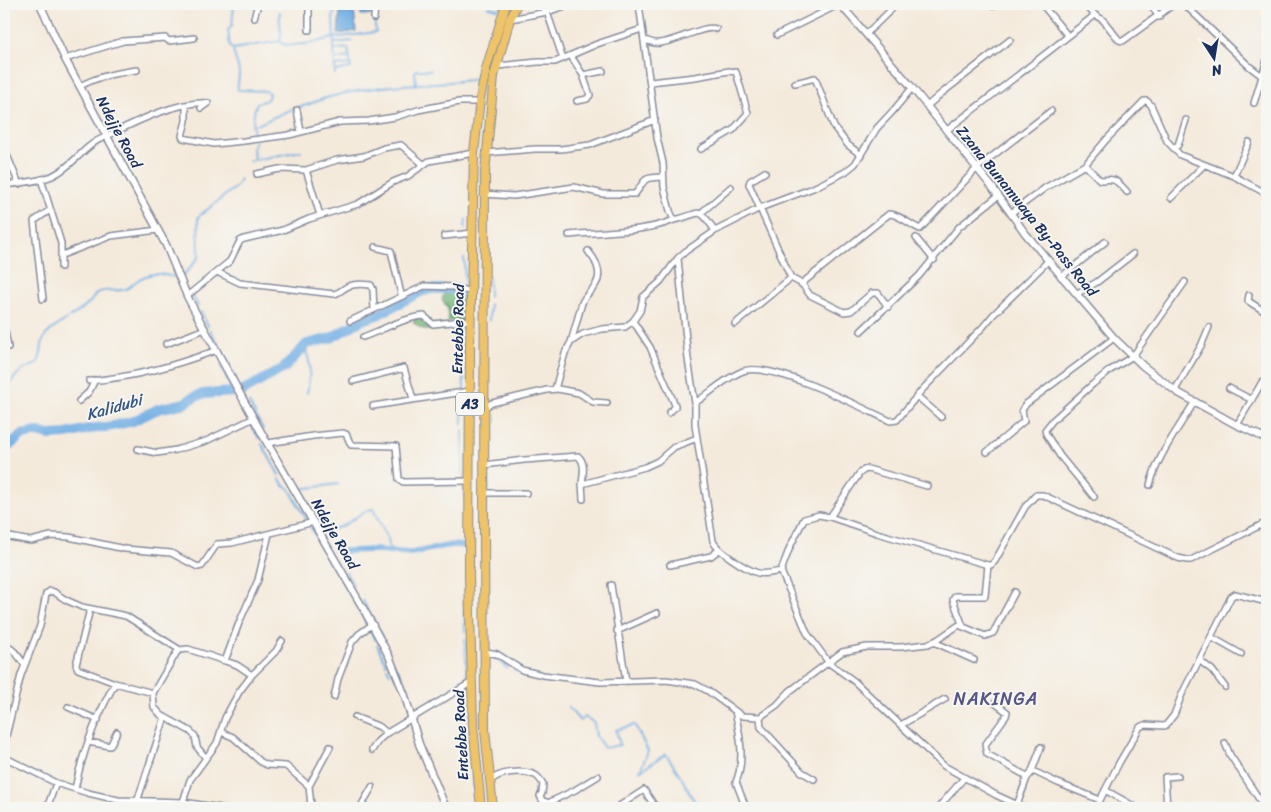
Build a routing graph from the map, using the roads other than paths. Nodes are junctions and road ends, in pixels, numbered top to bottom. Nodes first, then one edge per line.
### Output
1 (40, 4) edge
2 (258, 4) edge
3 (309, 4) edge
4 (375, 4) edge
5 (506, 4) edge
6 (517, 4) edge
7 (571, 4) edge
8 (639, 4) edge
9 (840, 4) edge
10 (897, 4) edge
11 (1084, 4) edge
12 (1150, 4) edge
13 (1174, 4) edge
14 (1184, 4) edge
15 (1045, 8) dead end
16 (547, 12) junction
17 (1095, 15) junction
18 (1159, 16) junction
19 (254, 18) dead end
20 (374, 18) dead end
21 (510, 19) junction
22 (642, 29) junction
23 (716, 29) dead end
24 (309, 30) dead end
25 (866, 34) junction
26 (777, 35) dead end
27 (1068, 36) junction
28 (194, 38) dead end
29 (644, 40) junction
30 (1010, 40) dead end
31 (571, 56) junction
32 (65, 59) junction
33 (563, 59) junction
34 (1267, 60) edge
35 (497, 66) junction
36 (137, 70) dead end
37 (603, 71) dead end
38 (582, 75) junction
39 (1265, 77) edge
40 (650, 82) junction
41 (795, 83) dead end
42 (80, 86) junction
43 (912, 88) junction
44 (577, 101) dead end
45 (480, 102) junction
46 (1254, 103) dead end
47 (186, 106) junction
48 (927, 106) junction
49 (201, 108) dead end
50 (297, 110) dead end
51 (1051, 111) dead end
52 (655, 120) junction
53 (1186, 120) dead end
54 (947, 130) junction
55 (301, 132) junction
56 (107, 136) junction
57 (1249, 142) dead end
58 (4, 148) edge
59 (1174, 148) junction
60 (701, 149) dead end
61 (474, 153) junction
62 (486, 153) junction
63 (860, 155) junction
64 (423, 164) junction
65 (1084, 166) junction
66 (1204, 166) junction
67 (977, 168) junction
68 (306, 170) junction
69 (765, 172) dead end
70 (257, 174) dead end
71 (1234, 176) junction
72 (663, 177) junction
73 (41, 179) junction
74 (19, 184) junction
75 (4, 185) edge
76 (731, 187) dead end
77 (1128, 192) dead end
78 (484, 194) junction
79 (1267, 194) edge
80 (998, 196) junction
81 (1171, 198) dead end
82 (760, 208) junction
83 (50, 210) junction
84 (701, 213) junction
85 (1010, 213) junction
86 (320, 215) junction
87 (674, 220) junction
88 (158, 230) junction
89 (715, 231) junction
90 (473, 233) junction
91 (569, 235) dead end
92 (444, 236) dead end
93 (916, 238) dead end
94 (1105, 242) dead end
95 (375, 247) dead end
96 (588, 251) dead end
97 (1133, 254) dead end
98 (62, 255) junction
99 (678, 258) junction
100 (934, 260) junction
101 (1048, 261) junction
102 (61, 267) dead end
103 (217, 272) junction
104 (1061, 276) junction
105 (791, 278) junction
106 (1185, 282) dead end
107 (801, 284) junction
108 (472, 292) junction
109 (1076, 294) junction
110 (1249, 295) dead end
111 (187, 296) junction
112 (404, 296) junction
113 (43, 299) dead end
114 (888, 307) junction
115 (374, 310) junction
116 (1267, 313) edge
117 (471, 320) junction
118 (350, 321) dead end
119 (633, 321) junction
120 (735, 324) dead end
121 (4, 326) edge
122 (1209, 327) dead end
123 (205, 329) junction
124 (861, 331) dead end
125 (363, 337) dead end
126 (1114, 338) junction
127 (572, 342) junction
128 (166, 344) dead end
129 (8, 346) dead end
130 (217, 350) junction
131 (1133, 356) junction
132 (470, 370) junction
133 (484, 372) junction
134 (353, 381) dead end
135 (1262, 382) dead end
136 (1229, 388) dead end
137 (554, 389) junction
138 (1175, 390) junction
139 (470, 391) junction
140 (917, 396) junction
141 (413, 400) junction
142 (1252, 400) junction
143 (79, 401) dead end
144 (1195, 401) junction
145 (606, 403) dead end
146 (695, 403) junction
147 (373, 406) dead end
148 (485, 407) junction
149 (669, 413) dead end
150 (941, 417) dead end
151 (254, 418) junction
152 (1237, 425) junction
153 (697, 438) junction
154 (1267, 439) edge
155 (268, 443) junction
156 (138, 449) dead end
157 (987, 452) dead end
158 (484, 466) junction
159 (470, 481) junction
160 (582, 484) junction
161 (1150, 485) dead end
162 (927, 486) dead end
163 (484, 493) junction
164 (526, 493) dead end
165 (1094, 497) dead end
166 (583, 499) dead end
167 (830, 517) junction
168 (314, 522) junction
169 (1267, 522) edge
170 (269, 534) junction
171 (4, 536) edge
172 (720, 550) junction
173 (670, 565) dead end
174 (988, 565) junction
175 (781, 572) junction
176 (611, 585) dead end
177 (1015, 592) dead end
178 (1267, 602) edge
179 (90, 610) junction
180 (657, 613) dead end
181 (373, 624) junction
182 (963, 626) junction
183 (618, 631) junction
184 (1212, 637) junction
185 (282, 641) dead end
186 (934, 642) junction
187 (4, 646) edge
188 (180, 650) junction
189 (486, 654) junction
190 (1240, 654) dead end
191 (974, 660) dead end
192 (1199, 660) junction
193 (225, 661) junction
194 (829, 663) junction
195 (24, 664) junction
196 (252, 675) junction
197 (626, 681) junction
198 (472, 682) junction
199 (115, 683) junction
200 (1226, 687) dead end
201 (153, 693) junction
202 (334, 696) dead end
203 (945, 699) dead end
204 (995, 703) dead end
205 (68, 707) dead end
206 (735, 711) junction
207 (165, 717) junction
208 (355, 717) dead end
209 (760, 717) junction
210 (412, 719) junction
211 (98, 720) junction
212 (901, 725) junction
213 (117, 732) dead end
214 (221, 732) junction
215 (387, 733) junction
216 (88, 742) junction
217 (1225, 743) dead end
218 (4, 744) edge
219 (330, 747) dead end
220 (1042, 747) dead end
221 (372, 750) dead end
222 (4, 756) edge
223 (205, 757) junction
224 (1032, 771) junction
225 (598, 776) dead end
226 (1178, 776) dead end
227 (964, 778) junction
228 (1027, 778) junction
229 (814, 779) dead end
230 (56, 783) junction
231 (490, 783) junction
232 (309, 786) junction
233 (372, 787) dead end
234 (75, 789) junction
235 (1105, 790) junction
236 (1100, 800) junction
237 (136, 801) junction
238 (183, 802) junction
239 (1017, 805) junction
240 (312, 806) junction
241 (204, 807) edge
242 (48, 808) edge
243 (135, 808) edge
244 (221, 808) edge
245 (293, 808) edge
246 (321, 808) edge
247 (360, 808) edge
248 (446, 808) edge
249 (481, 808) edge
250 (493, 808) edge
251 (616, 808) edge
252 (656, 808) edge
253 (746, 808) edge
254 (938, 808) edge
255 (1024, 808) edge
256 (1096, 808) edge
257 (1137, 808) edge
258 (1167, 808) edge
259 (1265, 808) edge

1 - 32 street, Ndejje Road
2 - 19 street
3 - 24 street
4 - 20 street
5 - 45 main road, Entebbe Road / A3
6 - 21 main road, Entebbe Road / A3
7 - 16 street
8 - 22 street
9 - 25 street, Zzana Bunamwaya By-Pass Road
9 - 26 street
10 - 25 street
11 - 17 street
12 - 18 street
13 - 18 street
14 - 39 street
15 - 27 street
16 - 21 street
16 - 33 street
17 - 18 street
17 - 27 street
21 - 35 main road, Entebbe Road / A3
22 - 29 street
22 - 31 street
23 - 29 street
25 - 43 street, Zzana Bunamwaya By-Pass Road
27 - 54 street
28 - 32 street
29 - 40 street
30 - 48 street
31 - 33 street
31 - 38 street
32 - 42 street, Ndejje Road
33 - 35 street
34 - 39 street
35 - 62 main road, Entebbe Road / A3
36 - 42 street
37 - 38 street
38 - 44 street
39 - 46 street
40 - 52 street
40 - 60 street
41 - 63 street
42 - 56 street, Ndejje Road
43 - 48 street, Zzana Bunamwaya By-Pass Road
43 - 63 street
45 - 55 street
45 - 61 main road, Entebbe Road / A3
47 - 49 street
47 - 55 street
47 - 56 street
48 - 54 street, Zzana Bunamwaya By-Pass Road
50 - 55 street
51 - 67 street
52 - 62 street
52 - 72 street
53 - 59 street
54 - 67 street, Zzana Bunamwaya By-Pass Road
56 - 73 street
56 - 88 street, Ndejje Road
57 - 71 street
58 - 74 street
59 - 65 street
59 - 66 street
61 - 64 street
61 - 90 main road, Entebbe Road / A3
62 - 78 main road, Entebbe Road / A3
63 - 82 street
64 - 68 street
64 - 86 street
65 - 77 street
65 - 85 street
66 - 71 street
66 - 81 street
67 - 80 street, Zzana Bunamwaya By-Pass Road
67 - 107 street
68 - 70 street
68 - 86 street
69 - 82 street
71 - 79 street
72 - 78 street
72 - 87 street
73 - 74 street
73 - 83 street
74 - 75 street
76 - 84 street
78 - 133 main road, Entebbe Road / A3
80 - 85 street, Zzana Bunamwaya By-Pass Road
80 - 100 street
82 - 89 street
82 - 105 street
83 - 98 street
83 - 113 street
84 - 87 street
84 - 89 street
85 - 101 street, Zzana Bunamwaya By-Pass Road
86 - 103 street
87 - 91 street
88 - 98 street
88 - 111 street, Ndejje Road
89 - 99 street
90 - 92 street
90 - 108 main road, Entebbe Road / A3
93 - 100 street
94 - 104 street
95 - 112 street
96 - 127 street
97 - 109 street
98 - 102 street
99 - 119 street
99 - 146 street
100 - 114 street
101 - 104 street, Zzana Bunamwaya By-Pass Road
101 - 140 street
103 - 111 street
103 - 115 street
104 - 109 street, Zzana Bunamwaya By-Pass Road
105 - 107 street
105 - 120 street
106 - 131 street
107 - 114 street
108 - 112 street
108 - 117 main road, Entebbe Road / A3
109 - 126 street, Zzana Bunamwaya By-Pass Road
110 - 116 street
111 - 123 street, Ndejje Road
112 - 115 street
114 - 124 street
115 - 118 street
117 - 125 street
117 - 132 main road, Entebbe Road / A3
119 - 127 street
119 - 149 street
121 - 129 street
122 - 138 street
123 - 128 street
123 - 130 street, Ndejje Road
126 - 131 street, Zzana Bunamwaya By-Pass Road
126 - 157 street
127 - 137 street
130 - 143 street
130 - 151 street, Ndejje Road
131 - 138 street, Zzana Bunamwaya By-Pass Road
131 - 165 street
132 - 133 main road
132 - 139 main road, Entebbe Road / A3
133 - 148 main road, Entebbe Road / A3
134 - 141 street
135 - 142 street
136 - 142 street
137 - 145 street
137 - 148 street
138 - 144 street, Zzana Bunamwaya By-Pass Road
139 - 141 street
139 - 159 main road, Entebbe Road / A3
140 - 146 street
140 - 150 street
141 - 147 street
142 - 152 street
144 - 152 street, Zzana Bunamwaya By-Pass Road
144 - 161 street
146 - 153 street
148 - 158 main road, Entebbe Road / A3
151 - 155 street, Ndejje Road
151 - 156 street
152 - 154 street, Zzana Bunamwaya By-Pass Road
153 - 160 street
153 - 172 street
155 - 159 street
155 - 168 street, Ndejje Road
158 - 160 street
158 - 163 main road, Entebbe Road / A3
159 - 198 main road, Entebbe Road / A3
160 - 166 street
162 - 167 street
163 - 164 street
163 - 189 main road, Entebbe Road / A3
167 - 174 street
167 - 175 street
168 - 170 street
168 - 181 street, Ndejje Road
169 - 174 street
170 - 171 street
170 - 193 street
172 - 173 street
172 - 175 street
174 - 182 street
175 - 194 street
176 - 183 street
177 - 182 street
178 - 184 street
179 - 188 street
179 - 195 street
179 - 199 street
180 - 183 street
181 - 202 street
181 - 210 street, Ndejje Road
182 - 186 street
183 - 197 street
184 - 190 street
184 - 192 street
185 - 196 street
186 - 191 street
186 - 194 street
187 - 195 street
188 - 193 street
188 - 201 street
189 - 197 street
189 - 231 main road, Entebbe Road / A3
192 - 200 street
192 - 235 street
193 - 196 street
194 - 209 street
194 - 212 street
195 - 218 street
196 - 214 street
197 - 206 street
198 - 210 street
198 - 249 main road, Entebbe Road / A3
199 - 201 street
199 - 211 street
201 - 207 street
203 - 212 street
204 - 228 street
205 - 211 street
206 - 209 street
206 - 253 street
207 - 223 street
207 - 237 street
208 - 215 street
209 - 229 street
210 - 215 street
210 - 248 street, Ndejje Road
211 - 216 street
212 - 227 street
213 - 216 street
214 - 223 street
214 - 232 street
215 - 221 street
216 - 234 street
217 - 259 street
219 - 232 street
220 - 224 street
222 - 230 street
223 - 238 street
224 - 228 street
224 - 236 street
225 - 231 street
226 - 258 street
227 - 239 street
227 - 254 street
228 - 239 street
230 - 234 street
230 - 242 street
231 - 250 main road, Entebbe Road / A3
232 - 240 street
233 - 247 street
234 - 237 street
235 - 236 street
235 - 257 street
236 - 256 street
237 - 238 street
237 - 243 street
238 - 241 street
239 - 255 street
240 - 245 street
240 - 246 street
241 - 244 street
251 - 252 street

